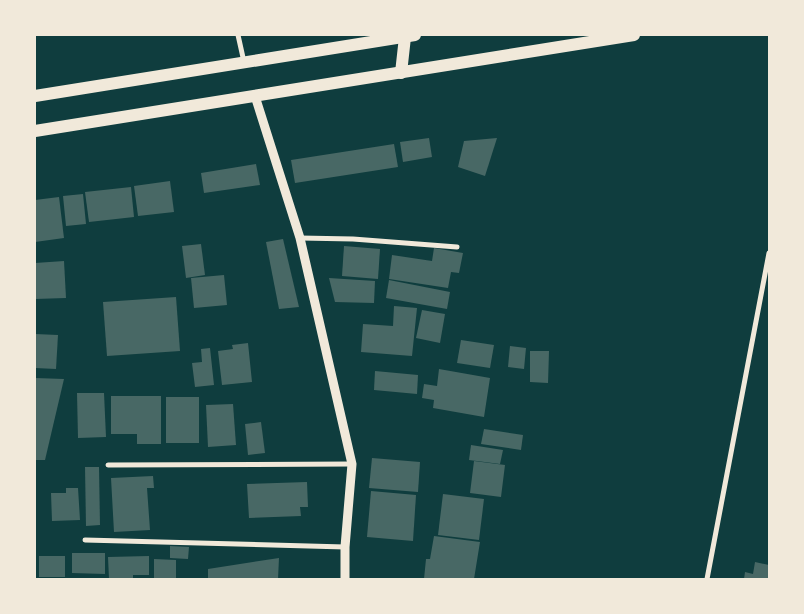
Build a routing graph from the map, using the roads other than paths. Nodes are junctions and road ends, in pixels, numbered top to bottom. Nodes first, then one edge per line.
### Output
1 (238, 35) edge
2 (634, 35) edge
3 (410, 36) edge
4 (244, 62) junction
5 (400, 73) junction
6 (35, 96) edge
7 (255, 96) junction
8 (35, 131) edge
9 (300, 238) junction
10 (457, 247) dead end
11 (769, 253) edge
12 (352, 464) junction
13 (108, 465) dead end
14 (85, 540) dead end
15 (345, 547) junction
16 (345, 579) edge
17 (707, 579) edge

1 - 4 street
2 - 5 main road
3 - 4 main road
3 - 5 main road
4 - 6 main road
5 - 7 main road
7 - 8 main road
7 - 9 street
9 - 10 street
9 - 12 street
11 - 17 street
12 - 13 street
12 - 15 street
14 - 15 street
15 - 16 street

